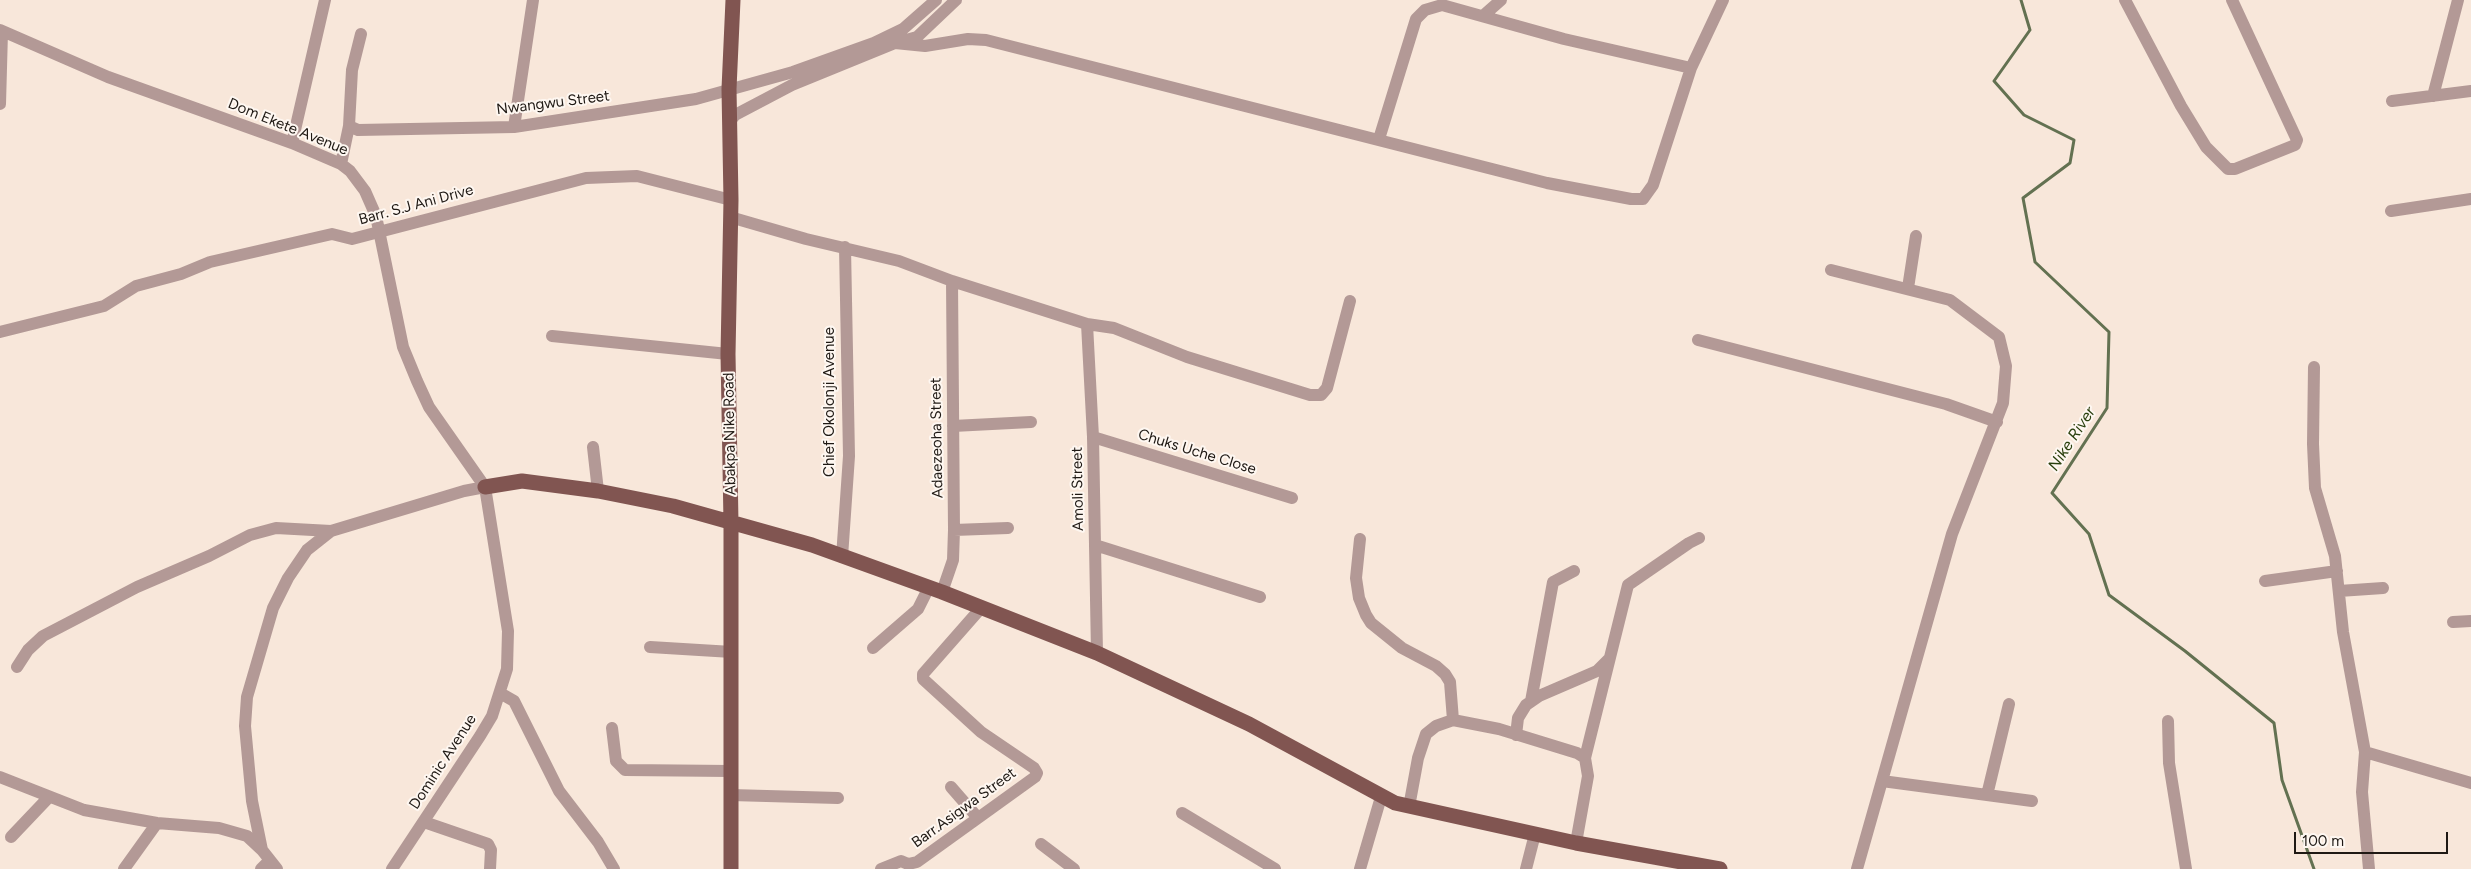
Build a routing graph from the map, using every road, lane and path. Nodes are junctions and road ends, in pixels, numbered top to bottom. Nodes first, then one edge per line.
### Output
1 (325, 0) edge
2 (533, 0) edge
3 (733, 0) edge
4 (936, 0) edge
5 (956, 0) edge
6 (1501, 0) edge
7 (1723, 0) edge
8 (2125, 0) edge
9 (2232, 0) edge
10 (2458, 0) edge
11 (1484, 15) junction
12 (1, 31) edge
13 (361, 34) dead end
14 (894, 44) junction
15 (1691, 68) junction
16 (730, 89) junction
17 (2471, 91) edge
18 (2433, 96) junction
19 (2392, 100) dead end
20 (0, 104) edge
21 (349, 126) junction
22 (514, 127) junction
23 (1379, 139) junction
24 (292, 143) junction
25 (342, 164) junction
26 (2471, 199) edge
27 (731, 200) junction
28 (2391, 211) dead end
29 (730, 217) junction
30 (380, 230) junction
31 (1916, 236) dead end
32 (845, 246) junction
33 (1831, 270) dead end
34 (952, 281) junction
35 (1908, 288) junction
36 (1350, 301) dead end
37 (1087, 324) junction
38 (0, 332) edge
39 (552, 336) dead end
40 (1698, 340) dead end
41 (728, 354) junction
42 (2314, 367) dead end
43 (1031, 422) dead end
44 (1997, 422) junction
45 (953, 426) junction
46 (1094, 436) junction
47 (593, 447) dead end
48 (485, 487) junction
49 (598, 491) junction
50 (1292, 498) dead end
51 (732, 523) junction
52 (1008, 528) dead end
53 (954, 530) junction
54 (331, 531) junction
55 (1698, 538) dead end
56 (1360, 539) dead end
57 (1095, 545) junction
58 (842, 557) junction
59 (1574, 571) dead end
60 (2337, 571) junction
61 (2265, 581) dead end
62 (2383, 588) dead end
63 (936, 590) junction
64 (2339, 591) junction
65 (1260, 597) dead end
66 (981, 608) junction
67 (2471, 621) edge
68 (2452, 622) dead end
69 (650, 647) dead end
70 (873, 648) dead end
71 (732, 652) junction
72 (1097, 652) junction
73 (1610, 657) junction
74 (17, 666) dead end
75 (500, 693) junction
76 (1531, 701) junction
77 (2009, 704) dead end
78 (1453, 720) junction
79 (2168, 721) dead end
80 (612, 728) dead end
81 (1516, 735) junction
82 (2365, 752) junction
83 (1586, 758) junction
84 (730, 772) junction
85 (0, 777) edge
86 (1882, 781) junction
87 (2471, 783) edge
88 (951, 787) dead end
89 (731, 795) junction
90 (1988, 795) junction
91 (1381, 796) junction
92 (49, 797) junction
93 (838, 798) dead end
94 (2032, 801) dead end
95 (1409, 807) junction
96 (1182, 813) dead end
97 (978, 818) junction
98 (424, 822) junction
99 (157, 823) junction
100 (1534, 834) junction
101 (12, 837) dead end
102 (1576, 843) junction
103 (1041, 844) dead end
104 (268, 862) edge
105 (124, 869) edge
106 (392, 869) edge
107 (490, 869) edge
108 (614, 869) edge
109 (731, 869) edge
110 (881, 869) edge
111 (1074, 869) edge
112 (1275, 869) edge
113 (1360, 869) edge
114 (1526, 869) edge
115 (1720, 869) edge
116 (1857, 869) edge
117 (2186, 869) edge
118 (2369, 869) edge

1 - 24 street
2 - 22 street
3 - 16 main road, Abakpa Nike Road
4 - 16 street, Nwangwu Street
5 - 14 street
6 - 11 street
7 - 15 street
8 - 9 street
10 - 18 street
11 - 15 street
11 - 23 street
12 - 20 street
12 - 24 street, Dom Ekete Avenue
13 - 21 street
14 - 23 street
14 - 29 street
15 - 23 street
16 - 22 street, Nwangwu Street
16 - 27 main road, Abakpa Nike Road
17 - 18 street
18 - 19 street
21 - 22 street, Nwangwu Street
21 - 25 street
24 - 25 street, Dom Ekete Avenue
25 - 30 street, Dom Ekete Avenue
26 - 28 street
27 - 29 main road, Abakpa Nike Road
27 - 30 street, Barr. S.J Ani Drive
29 - 32 street
29 - 41 main road, Abakpa Nike Road
30 - 38 street, Barr. S.J Ani Drive
30 - 48 street, Dom Ekete Avenue
31 - 35 street
32 - 34 street
32 - 58 street, Chief Okolonji Avenue
33 - 35 street
34 - 37 street
34 - 45 street, Adaezeoha Street
35 - 44 street
36 - 37 street
37 - 46 street, Amoli Street
39 - 41 street
40 - 44 street
41 - 51 main road, Abakpa Nike Road
42 - 60 street
43 - 45 street
44 - 86 street
45 - 53 street, Adaezeoha Street
46 - 50 street, Chuks Uche Close
46 - 57 street, Amoli Street
47 - 49 street
48 - 49 main road
48 - 54 street
48 - 75 street, Dominic Avenue
49 - 51 main road
51 - 58 main road
51 - 71 main road, Abakpa Nike Road
52 - 53 street
53 - 63 street, Adaezeoha Street
54 - 74 street
54 - 104 street
55 - 73 street
56 - 78 street
57 - 65 street
57 - 72 street, Amoli Street
58 - 63 main road
59 - 76 street
60 - 61 street
60 - 64 street
62 - 64 street
63 - 66 main road
63 - 70 street, Adaezeoha Street
64 - 82 street
66 - 72 main road
66 - 97 street, Barr.Asigwa Street
67 - 68 street
69 - 71 street
71 - 84 main road, Abakpa Nike Road
72 - 91 main road
73 - 76 street
73 - 83 street
75 - 98 street, Dominic Avenue
75 - 108 street
76 - 81 street
77 - 90 street
78 - 81 street
78 - 95 street
79 - 117 street
80 - 84 street
81 - 83 street
82 - 87 street
82 - 118 street
83 - 102 street
84 - 89 main road, Abakpa Nike Road
85 - 92 street
86 - 90 street
86 - 116 street
88 - 97 street
89 - 93 street
89 - 109 main road, Abakpa Nike Road
90 - 94 street
91 - 95 main road
91 - 113 street
92 - 99 street
92 - 101 street
95 - 100 main road
96 - 112 street
97 - 110 street, Barr.Asigwa Street
98 - 106 street, Dominic Avenue
98 - 107 street
99 - 104 street
99 - 105 street
100 - 102 main road
100 - 114 street
102 - 115 main road
103 - 111 street

